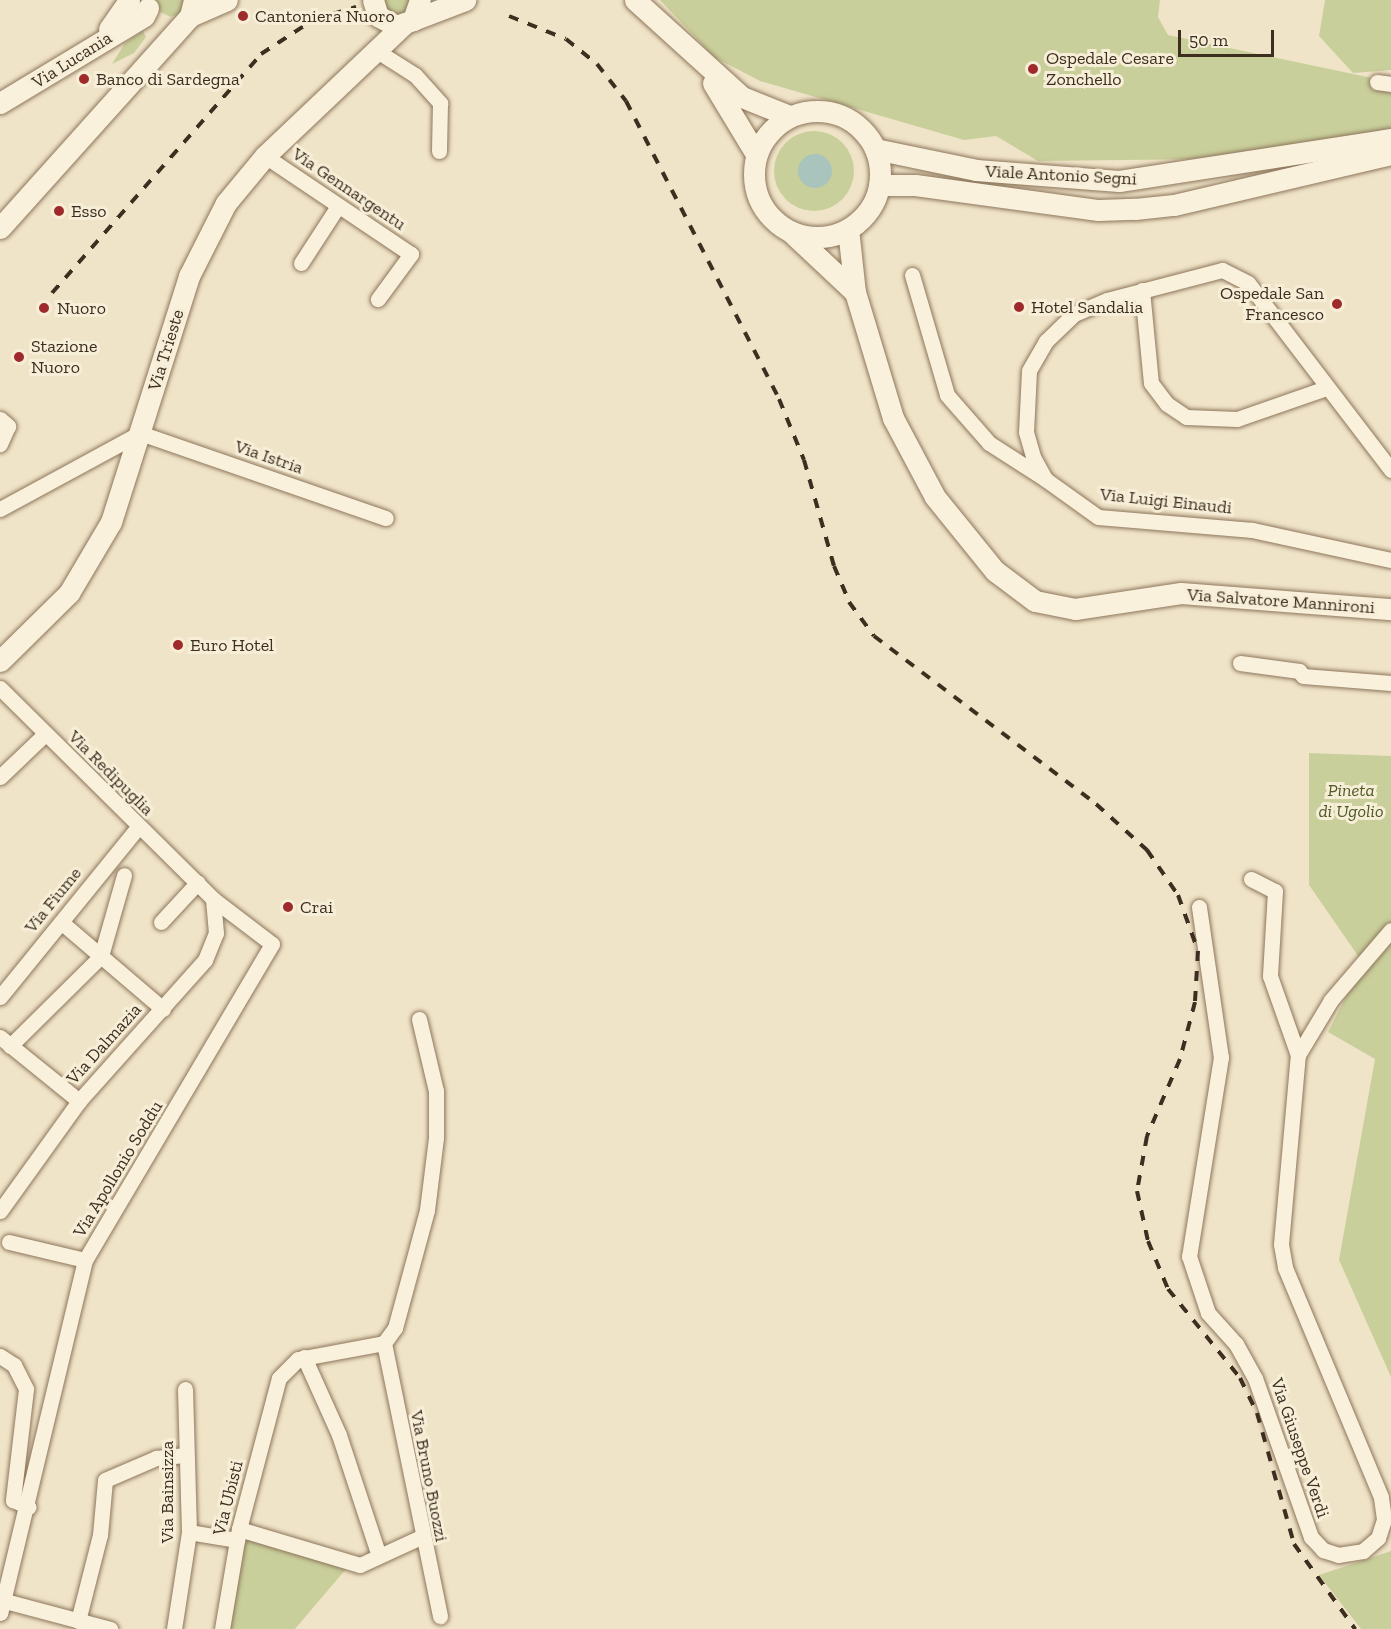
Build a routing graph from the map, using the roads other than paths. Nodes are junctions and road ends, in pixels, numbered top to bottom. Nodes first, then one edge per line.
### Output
1 (227, 0) edge
2 (420, 0) edge
3 (465, 0) edge
4 (635, 0) edge
5 (374, 3) edge
6 (143, 5) edge
7 (190, 13) edge
8 (408, 23) junction
9 (371, 55) junction
10 (693, 56) junction
11 (0, 103) edge
12 (789, 116) junction
13 (1391, 139) edge
14 (875, 149) junction
15 (439, 151) dead end
16 (756, 154) junction
17 (1391, 154) edge
18 (265, 156) junction
19 (879, 185) junction
20 (338, 206) junction
21 (0, 228) edge
22 (848, 229) junction
23 (790, 232) junction
24 (301, 263) dead end
25 (912, 275) dead end
26 (1142, 290) junction
27 (855, 292) junction
28 (378, 299) dead end
29 (1326, 388) junction
30 (0, 419) edge
31 (140, 433) junction
32 (0, 444) edge
33 (1391, 470) edge
34 (1045, 479) junction
35 (0, 508) edge
36 (386, 518) dead end
37 (1391, 560) edge
38 (1391, 609) edge
39 (0, 661) edge
40 (1240, 663) dead end
41 (1391, 683) edge
42 (0, 688) edge
43 (45, 734) junction
44 (0, 777) edge
45 (138, 827) junction
46 (124, 875) dead end
47 (1251, 879) dead end
48 (198, 882) junction
49 (213, 899) junction
50 (1199, 907) dead end
51 (61, 922) junction
52 (160, 922) dead end
53 (1391, 930) edge
54 (101, 956) junction
55 (0, 997) edge
56 (163, 1009) junction
57 (419, 1019) dead end
58 (5, 1042) edge
59 (1298, 1055) junction
60 (79, 1101) junction
61 (0, 1211) edge
62 (9, 1242) dead end
63 (85, 1260) junction
64 (384, 1343) junction
65 (0, 1356) edge
66 (304, 1357) junction
67 (185, 1389) dead end
68 (186, 1455) junction
69 (29, 1507) junction
70 (189, 1532) junction
71 (238, 1534) junction
72 (421, 1537) junction
73 (380, 1556) junction
74 (2, 1607) edge
75 (440, 1616) dead end
76 (78, 1621) junction
77 (110, 1629) edge
78 (174, 1629) edge
79 (222, 1629) edge

1 - 7 main road
2 - 8 main road
3 - 8 main road
4 - 10 main road
5 - 8 main road
5 - 9 main road, Via Trieste
6 - 7 main road
6 - 11 main road, Via Lucania
7 - 21 main road
8 - 9 main road, Via Trieste
9 - 15 street
9 - 18 main road, Via Trieste
10 - 12 main road
10 - 16 main road
12 - 14 main road
12 - 16 main road
13 - 14 main road, Viale Antonio Segni
14 - 19 main road
16 - 23 main road
17 - 19 main road, Viale Antonio Segni
18 - 20 street, Via Gennargentu
18 - 31 main road, Via Trieste
19 - 22 main road
20 - 24 street
20 - 28 street, Via Gennargentu
22 - 23 main road
22 - 27 main road, Via Salvatore Mannironi
23 - 27 main road
25 - 34 street, Via Luigi Einaudi
26 - 29 street
26 - 29 street
26 - 34 street
27 - 38 main road, Via Salvatore Mannironi
29 - 33 street
30 - 32 street
31 - 35 street
31 - 36 street, Via Istria
31 - 39 main road, Via Trieste
34 - 37 street, Via Luigi Einaudi
40 - 41 street
42 - 43 street, Via Redipuglia
43 - 44 street
43 - 45 street, Via Redipuglia
45 - 48 street, Via Redipuglia
45 - 51 street, Via Fiume
46 - 54 street
47 - 59 street
48 - 49 street, Via Redipuglia
48 - 52 street
49 - 56 street, Via Dalmazia
49 - 63 street, Via Apollonio Soddu
50 - 59 street, Via Giuseppe Verdi
51 - 54 street
51 - 55 street, Via Fiume
53 - 59 street, Via Giuseppe Verdi
54 - 56 street
54 - 58 street
56 - 60 street, Via Dalmazia
57 - 64 street
58 - 60 street
60 - 61 street, Via Dalmazia
62 - 63 street
63 - 69 street, Via Apollonio Soddu
64 - 66 street
64 - 72 street, Via Bruno Buozzi
65 - 69 street
66 - 71 street, Via Ubisti
66 - 73 street
67 - 68 street, Via Bainsizza
68 - 70 street, Via Bainsizza
68 - 76 street
69 - 74 street, Via Apollonio Soddu
70 - 71 street
70 - 78 street, Via Bainsizza
71 - 73 street
71 - 79 street, Via Ubisti
72 - 73 street
72 - 75 street, Via Bruno Buozzi
74 - 76 street
76 - 77 street

